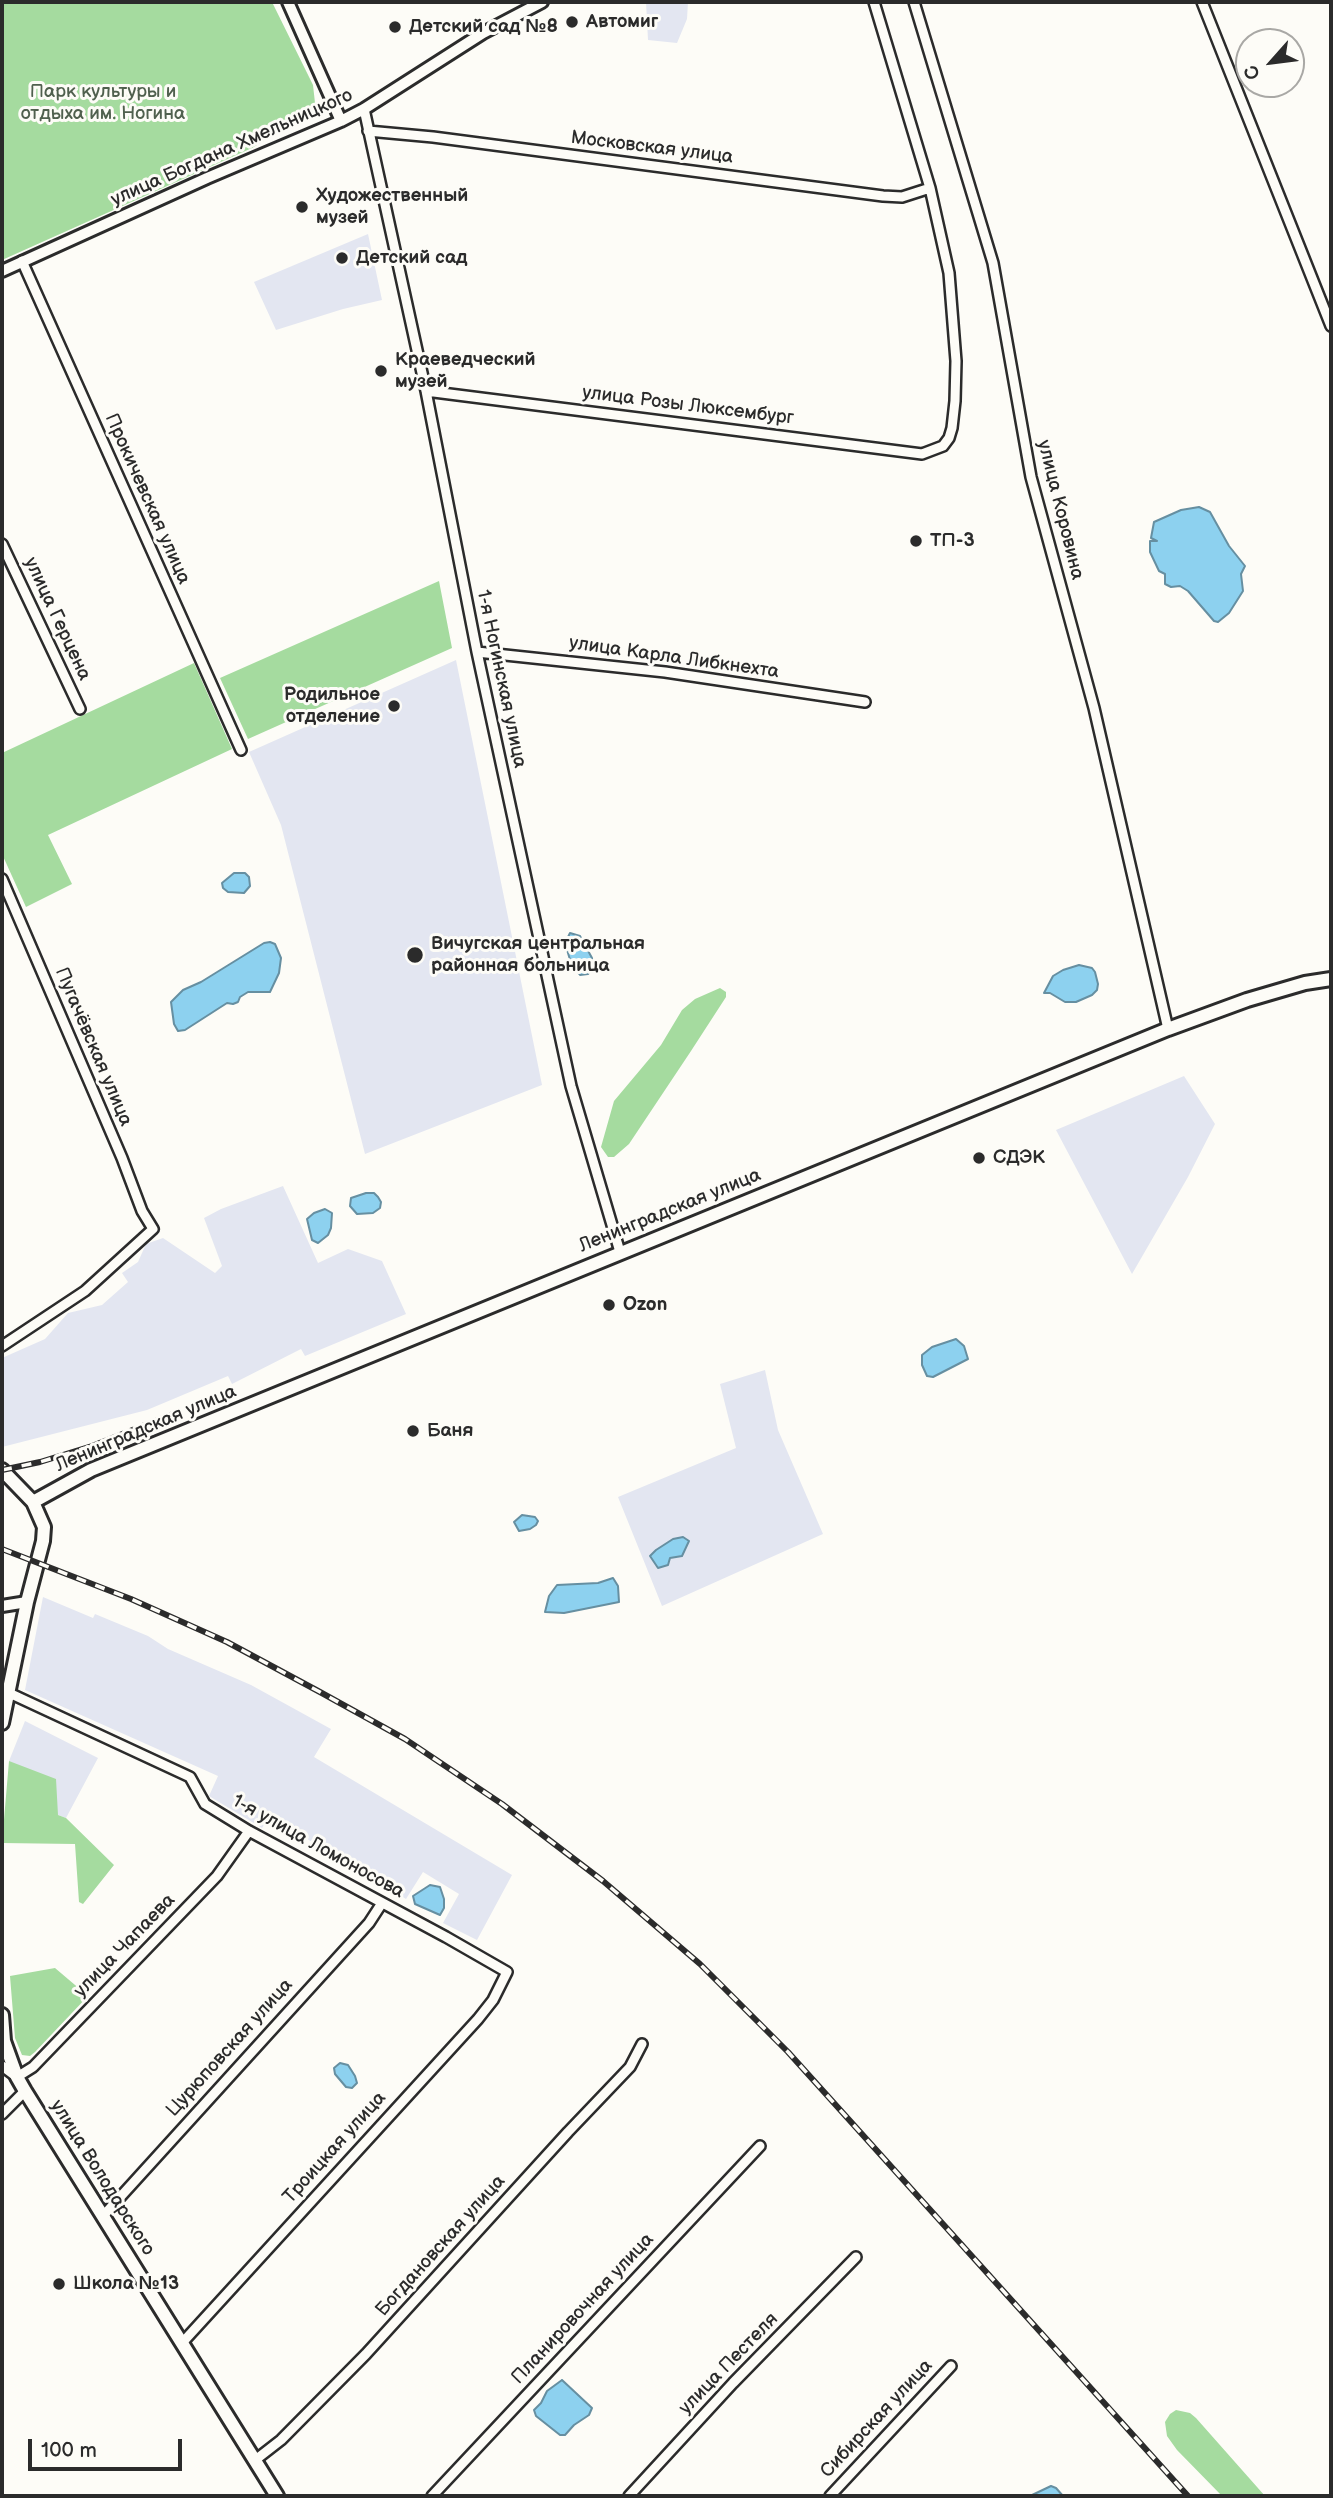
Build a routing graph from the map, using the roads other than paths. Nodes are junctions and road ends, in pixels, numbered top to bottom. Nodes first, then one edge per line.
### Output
1 (288, 2) edge
2 (542, 2) edge
3 (874, 2) edge
4 (914, 2) edge
5 (1202, 2) edge
6 (364, 109) junction
7 (341, 121) junction
8 (368, 131) junction
9 (930, 188) junction
10 (22, 261) junction
11 (2, 271) edge
12 (1331, 326) edge
13 (426, 391) junction
14 (2, 544) edge
15 (477, 652) junction
16 (865, 702) dead end
17 (80, 709) dead end
18 (241, 750) dead end
19 (2, 879) edge
20 (1331, 979) edge
21 (1168, 1029) junction
22 (620, 1252) junction
23 (2, 1346) edge
24 (2, 1470) edge
25 (33, 1502) junction
26 (27, 1602) junction
27 (2, 1606) edge
28 (7, 1692) junction
29 (2, 1723) edge
30 (249, 1831) junction
31 (382, 1903) junction
32 (507, 1972) joint
33 (2, 2015) edge
34 (642, 2044) dead end
35 (2, 2066) edge
36 (17, 2077) junction
37 (25, 2091) junction
38 (2, 2114) edge
39 (760, 2146) dead end
40 (103, 2216) junction
41 (856, 2257) dead end
42 (182, 2343) junction
43 (951, 2367) dead end
44 (254, 2461) junction
45 (277, 2496) edge
46 (432, 2496) edge
47 (629, 2496) edge
48 (830, 2496) edge

1 - 7 street
2 - 6 street, улица Богдана Хмельницкого
3 - 9 street
4 - 21 street, улица Коровина
5 - 12 street
6 - 7 street, улица Богдана Хмельницкого
6 - 8 street, 1-я Ногинская улица
7 - 10 street, улица Богдана Хмельницкого
8 - 9 street, Московская улица
8 - 13 street, 1-я Ногинская улица
9 - 13 street, улица Розы Люксембург
10 - 11 street, улица Богдана Хмельницкого
10 - 18 street, Прокичевская улица
13 - 15 street, 1-я Ногинская улица
14 - 17 street, улица Герцена
15 - 16 street, улица Карла Либкнехта
15 - 22 street, 1-я Ногинская улица
19 - 23 street, Пугачёвская улица
20 - 21 main road, Ленинградская улица
21 - 22 main road, Ленинградская улица
22 - 25 main road, Ленинградская улица
24 - 25 main road
25 - 26 main road
26 - 27 street
26 - 28 main road
28 - 29 main road
28 - 30 street, 1-я улица Ломоносова
30 - 31 street, 1-я улица Ломоносова
30 - 36 street, улица Чапаева
31 - 32 street, 1-я улица Ломоносова
31 - 40 street, Цурюповская улица
32 - 42 street, Троицкая улица
33 - 36 main road, улица Володарского
34 - 44 street, Богдановская улица
35 - 36 street
36 - 37 main road, улица Володарского
37 - 38 street
37 - 40 main road, улица Володарского
39 - 46 street, Планировочная улица
40 - 42 main road, улица Володарского
41 - 47 street, улица Пестеля
42 - 44 main road, улица Володарского
43 - 48 street, Сибирская улица
44 - 45 main road, улица Володарского

